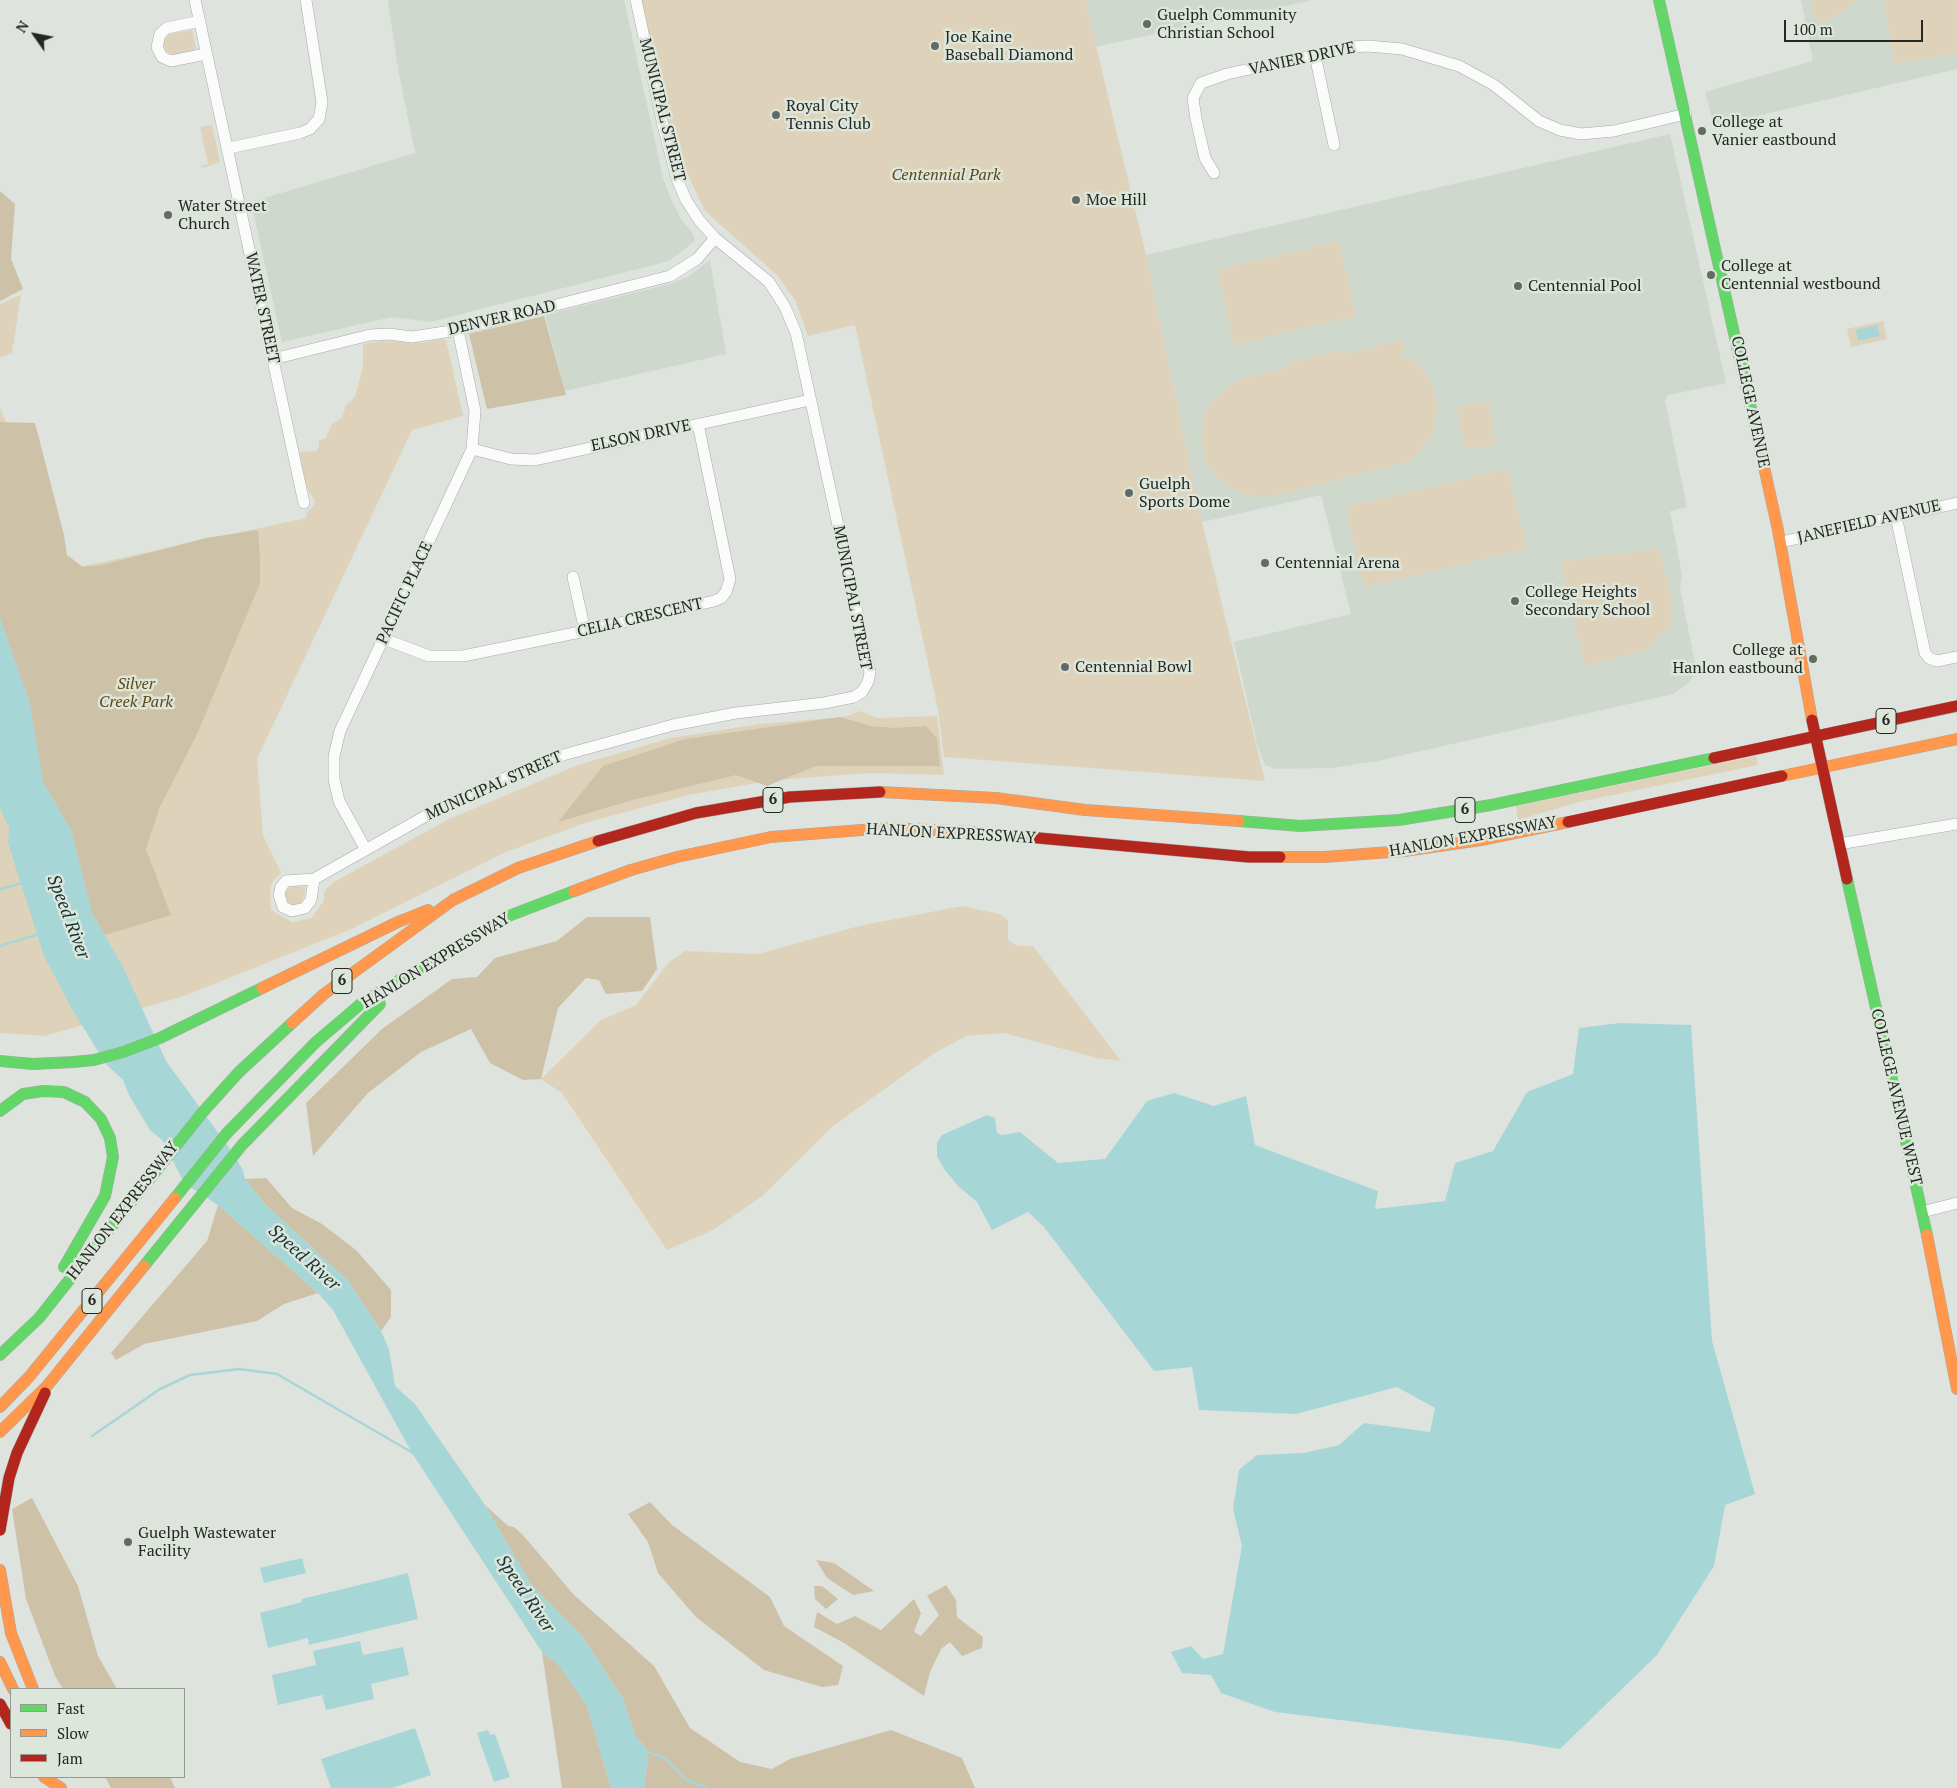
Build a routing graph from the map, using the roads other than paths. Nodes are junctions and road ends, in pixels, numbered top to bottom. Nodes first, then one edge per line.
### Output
1 (195, 0) edge
2 (306, 0) edge
3 (636, 0) edge
4 (1659, 0) edge
5 (200, 21) junction
6 (206, 54) junction
7 (1315, 54) junction
8 (1686, 114) junction
9 (1334, 145) dead end
10 (229, 148) junction
11 (1214, 173) dead end
12 (715, 238) junction
13 (458, 330) junction
14 (273, 359) junction
15 (810, 400) junction
16 (698, 424) junction
17 (472, 449) junction
18 (304, 502) dead end
19 (1957, 503) edge
20 (1896, 516) junction
21 (1781, 542) junction
22 (573, 577) dead end
23 (585, 631) junction
24 (384, 639) junction
25 (1957, 657) edge
26 (1957, 706) edge
27 (1815, 736) junction
28 (1957, 739) edge
29 (1824, 768) junction
30 (1831, 806) joint
31 (1957, 824) edge
32 (1839, 844) junction
33 (366, 850) junction
34 (314, 879) dead end
35 (454, 900) junction
36 (409, 976) junction
37 (0, 1061) edge
38 (0, 1111) edge
39 (1957, 1203) edge
40 (1922, 1212) junction
41 (13, 1341) junction
42 (0, 1355) edge
43 (47, 1386) junction
44 (1957, 1389) edge
45 (0, 1407) edge
46 (0, 1432) edge
47 (0, 1530) edge
48 (0, 1570) edge
49 (0, 1664) edge
50 (12, 1688) edge
51 (34, 1688) edge
52 (0, 1704) edge
53 (10, 1722) edge
54 (46, 1778) edge
55 (59, 1783) edge

1 - 5 street, WATER STREET
2 - 10 street
3 - 12 street, MUNICIPAL STREET
4 - 8 main road, COLLEGE AVENUE
5 - 6 street, WATER STREET
5 - 6 street
6 - 10 street, WATER STREET
7 - 8 street, VANIER DRIVE
7 - 9 street
7 - 11 street, VANIER DRIVE
8 - 21 main road, COLLEGE AVENUE
10 - 14 street, WATER STREET
12 - 13 street, DENVER ROAD
12 - 15 street, MUNICIPAL STREET
13 - 14 street, DENVER ROAD
13 - 17 street, PACIFIC PLACE
14 - 18 street, WATER STREET
15 - 16 street, ELSON DRIVE
15 - 33 street, MUNICIPAL STREET
16 - 17 street, ELSON DRIVE
16 - 23 street, CELIA CRESCENT
17 - 24 street, PACIFIC PLACE
19 - 20 street, JANEFIELD AVENUE
20 - 21 street, JANEFIELD AVENUE
20 - 25 street
21 - 27 main road, COLLEGE AVENUE
22 - 23 street
23 - 24 street, CELIA CRESCENT
24 - 33 street, PACIFIC PLACE
26 - 27 main road, HANLON EXPRESSWAY / 6
27 - 29 main road, COLLEGE AVENUE
27 - 35 main road, HANLON EXPRESSWAY / 6
28 - 29 main road, HANLON EXPRESSWAY / 6
29 - 30 main road, COLLEGE AVENUE
29 - 36 main road, HANLON EXPRESSWAY / 6
30 - 32 main road, COLLEGE AVENUE WEST
31 - 32 street
32 - 40 main road, COLLEGE AVENUE WEST
33 - 34 street, MUNICIPAL STREET
35 - 37 main road
35 - 41 main road, HANLON EXPRESSWAY / 6
36 - 43 main road
36 - 45 main road, HANLON EXPRESSWAY / 6
38 - 41 main road
39 - 40 street
40 - 44 main road, COLLEGE AVENUE WEST
41 - 42 main road, HANLON EXPRESSWAY / 6
43 - 46 main road
43 - 47 main road
48 - 51 main road
49 - 50 main road
52 - 53 main road
54 - 55 main road

